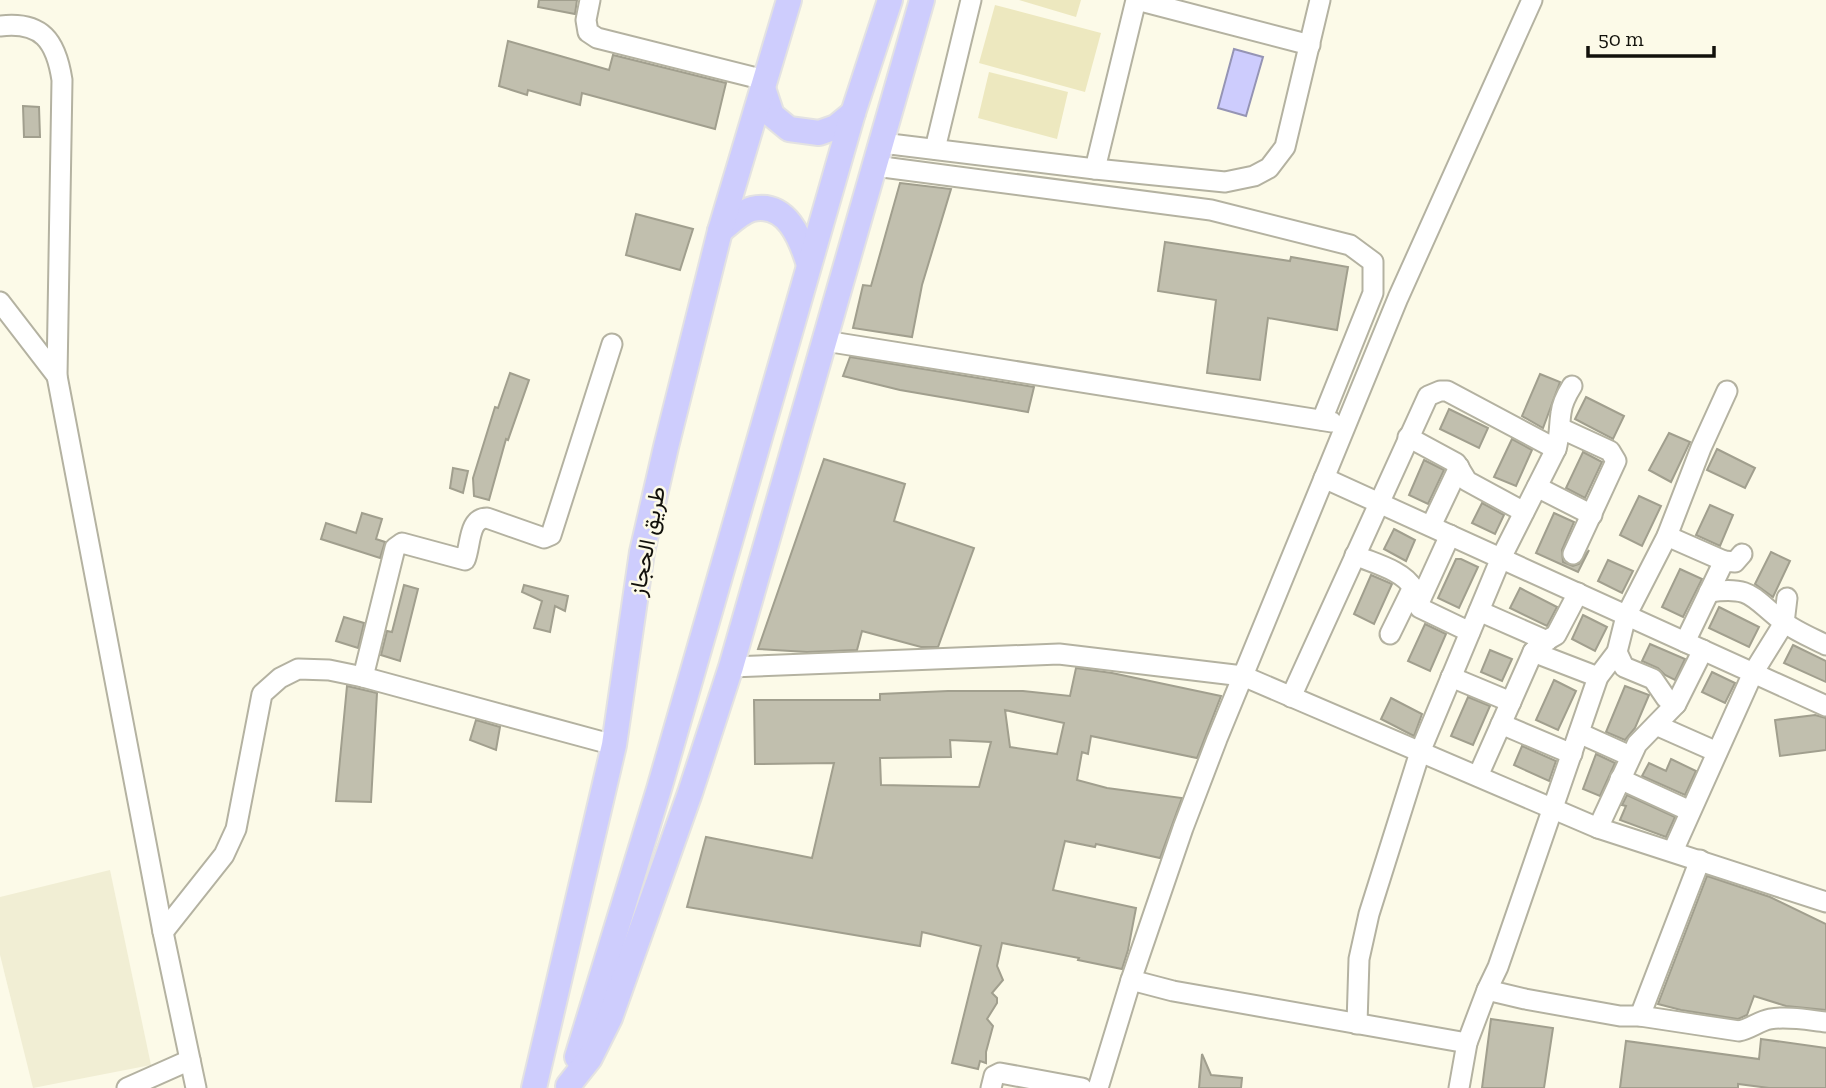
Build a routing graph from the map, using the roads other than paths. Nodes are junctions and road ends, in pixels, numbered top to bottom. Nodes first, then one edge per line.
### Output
1 (590, 0) edge
2 (789, 0) edge
3 (890, 0) edge
4 (922, 0) edge
5 (971, 0) edge
6 (1136, 0) edge
7 (1320, 0) edge
8 (1532, 0) edge
9 (0, 26) edge
10 (1310, 45) junction
11 (764, 84) junction
12 (853, 113) junction
13 (934, 149) junction
14 (878, 154) junction
15 (1095, 169) junction
16 (720, 231) junction
17 (809, 266) junction
18 (0, 302) edge
19 (825, 341) junction
20 (612, 344) dead end
21 (57, 376) junction
22 (1572, 386) dead end
23 (1727, 391) dead end
24 (1322, 420) junction
25 (1346, 424) junction
26 (1560, 428) junction
27 (1408, 437) junction
28 (1556, 449) junction
29 (1459, 467) junction
30 (1324, 478) junction
31 (1537, 487) junction
32 (1379, 502) junction
33 (1524, 512) junction
34 (1592, 515) junction
35 (1431, 526) junction
36 (1450, 535) junction
37 (1667, 536) junction
38 (1573, 554) dead end
39 (1355, 555) junction
40 (1502, 558) junction
41 (1709, 592) junction
42 (1578, 593) junction
43 (1415, 596) junction
44 (1787, 598) dead end
45 (1479, 611) junction
46 (1626, 616) junction
47 (1784, 623) junction
48 (1470, 632) junction
49 (1390, 634) dead end
50 (1826, 645) edge
51 (1540, 646) junction
52 (1694, 646) junction
53 (1617, 652) junction
54 (731, 667) junction
55 (1753, 673) junction
56 (1243, 676) junction
57 (363, 677) junction
58 (1451, 677) junction
59 (1598, 677) junction
60 (1291, 697) junction
61 (1511, 702) junction
62 (1676, 704) junction
63 (1826, 706) edge
64 (1501, 724) junction
65 (1656, 724) junction
66 (1579, 733) junction
67 (614, 745) junction
68 (1420, 752) junction
69 (1717, 752) junction
70 (1572, 754) junction
71 (1630, 756) junction
72 (1478, 776) junction
73 (1620, 779) junction
74 (1554, 809) junction
75 (1690, 811) junction
76 (1598, 828) junction
77 (1673, 851) junction
78 (1700, 860) junction
79 (1826, 902) edge
80 (163, 932) junction
81 (1132, 980) junction
82 (1487, 990) junction
83 (1640, 1016) junction
84 (1826, 1022) edge
85 (1357, 1024) junction
86 (1467, 1043) junction
87 (190, 1060) junction
88 (568, 1087) edge
89 (127, 1088) edge
90 (196, 1088) edge
91 (534, 1088) edge
92 (991, 1088) edge
93 (1082, 1088) edge
94 (1098, 1088) edge
95 (1460, 1088) edge

1 - 11 street
2 - 11 main road, طريق الحجاز
3 - 12 main road
4 - 14 main road
5 - 13 street
6 - 10 street
6 - 15 street
7 - 10 street
8 - 25 street
9 - 21 street
10 - 15 street
11 - 12 main road
11 - 16 main road, طريق الحجاز
12 - 17 main road
13 - 14 street
13 - 15 street
14 - 19 main road
14 - 24 street
16 - 17 main road
16 - 67 main road, طريق الحجاز
17 - 88 main road
18 - 21 street
19 - 24 street
19 - 54 main road
20 - 57 street
21 - 80 street
22 - 26 street
23 - 37 street
24 - 25 street
25 - 30 street
26 - 28 street
26 - 34 street
27 - 28 street
27 - 29 street
27 - 32 street
28 - 31 street
29 - 33 street
29 - 35 street
30 - 32 street
30 - 56 street
31 - 33 street
31 - 34 street
32 - 35 street
32 - 39 street
33 - 40 street
34 - 38 street
35 - 36 street
36 - 40 street
36 - 43 street
37 - 41 street
37 - 46 street
39 - 43 street
39 - 60 street
40 - 42 street
40 - 45 street
41 - 47 street
41 - 52 street
42 - 46 street
42 - 51 street
43 - 48 street
43 - 49 street
44 - 47 street
45 - 48 street
45 - 51 street
46 - 52 street
46 - 53 street
47 - 50 street
47 - 55 street
48 - 58 street
51 - 59 street
51 - 61 street
52 - 55 street
52 - 62 street
53 - 59 street
53 - 62 street
54 - 56 street
54 - 88 main road
55 - 63 street
55 - 69 street
56 - 60 street
56 - 81 street
57 - 67 street
57 - 80 street
58 - 61 street
58 - 68 street
59 - 66 street
60 - 68 street
61 - 64 street
62 - 65 street
64 - 70 street
64 - 72 street
65 - 69 street
65 - 71 street
66 - 70 street
66 - 71 street
67 - 91 main road, طريق الحجاز
68 - 72 street
68 - 85 street
69 - 75 street
70 - 74 street
71 - 73 street
72 - 74 street
73 - 75 street
73 - 76 street
74 - 76 street
74 - 82 street
75 - 77 street
76 - 77 street
77 - 78 street
78 - 79 street
78 - 83 street
80 - 87 street
81 - 85 street
81 - 94 street
82 - 83 street
82 - 86 street
83 - 84 street
85 - 86 street
86 - 95 street
87 - 89 street
87 - 90 street
92 - 93 street

